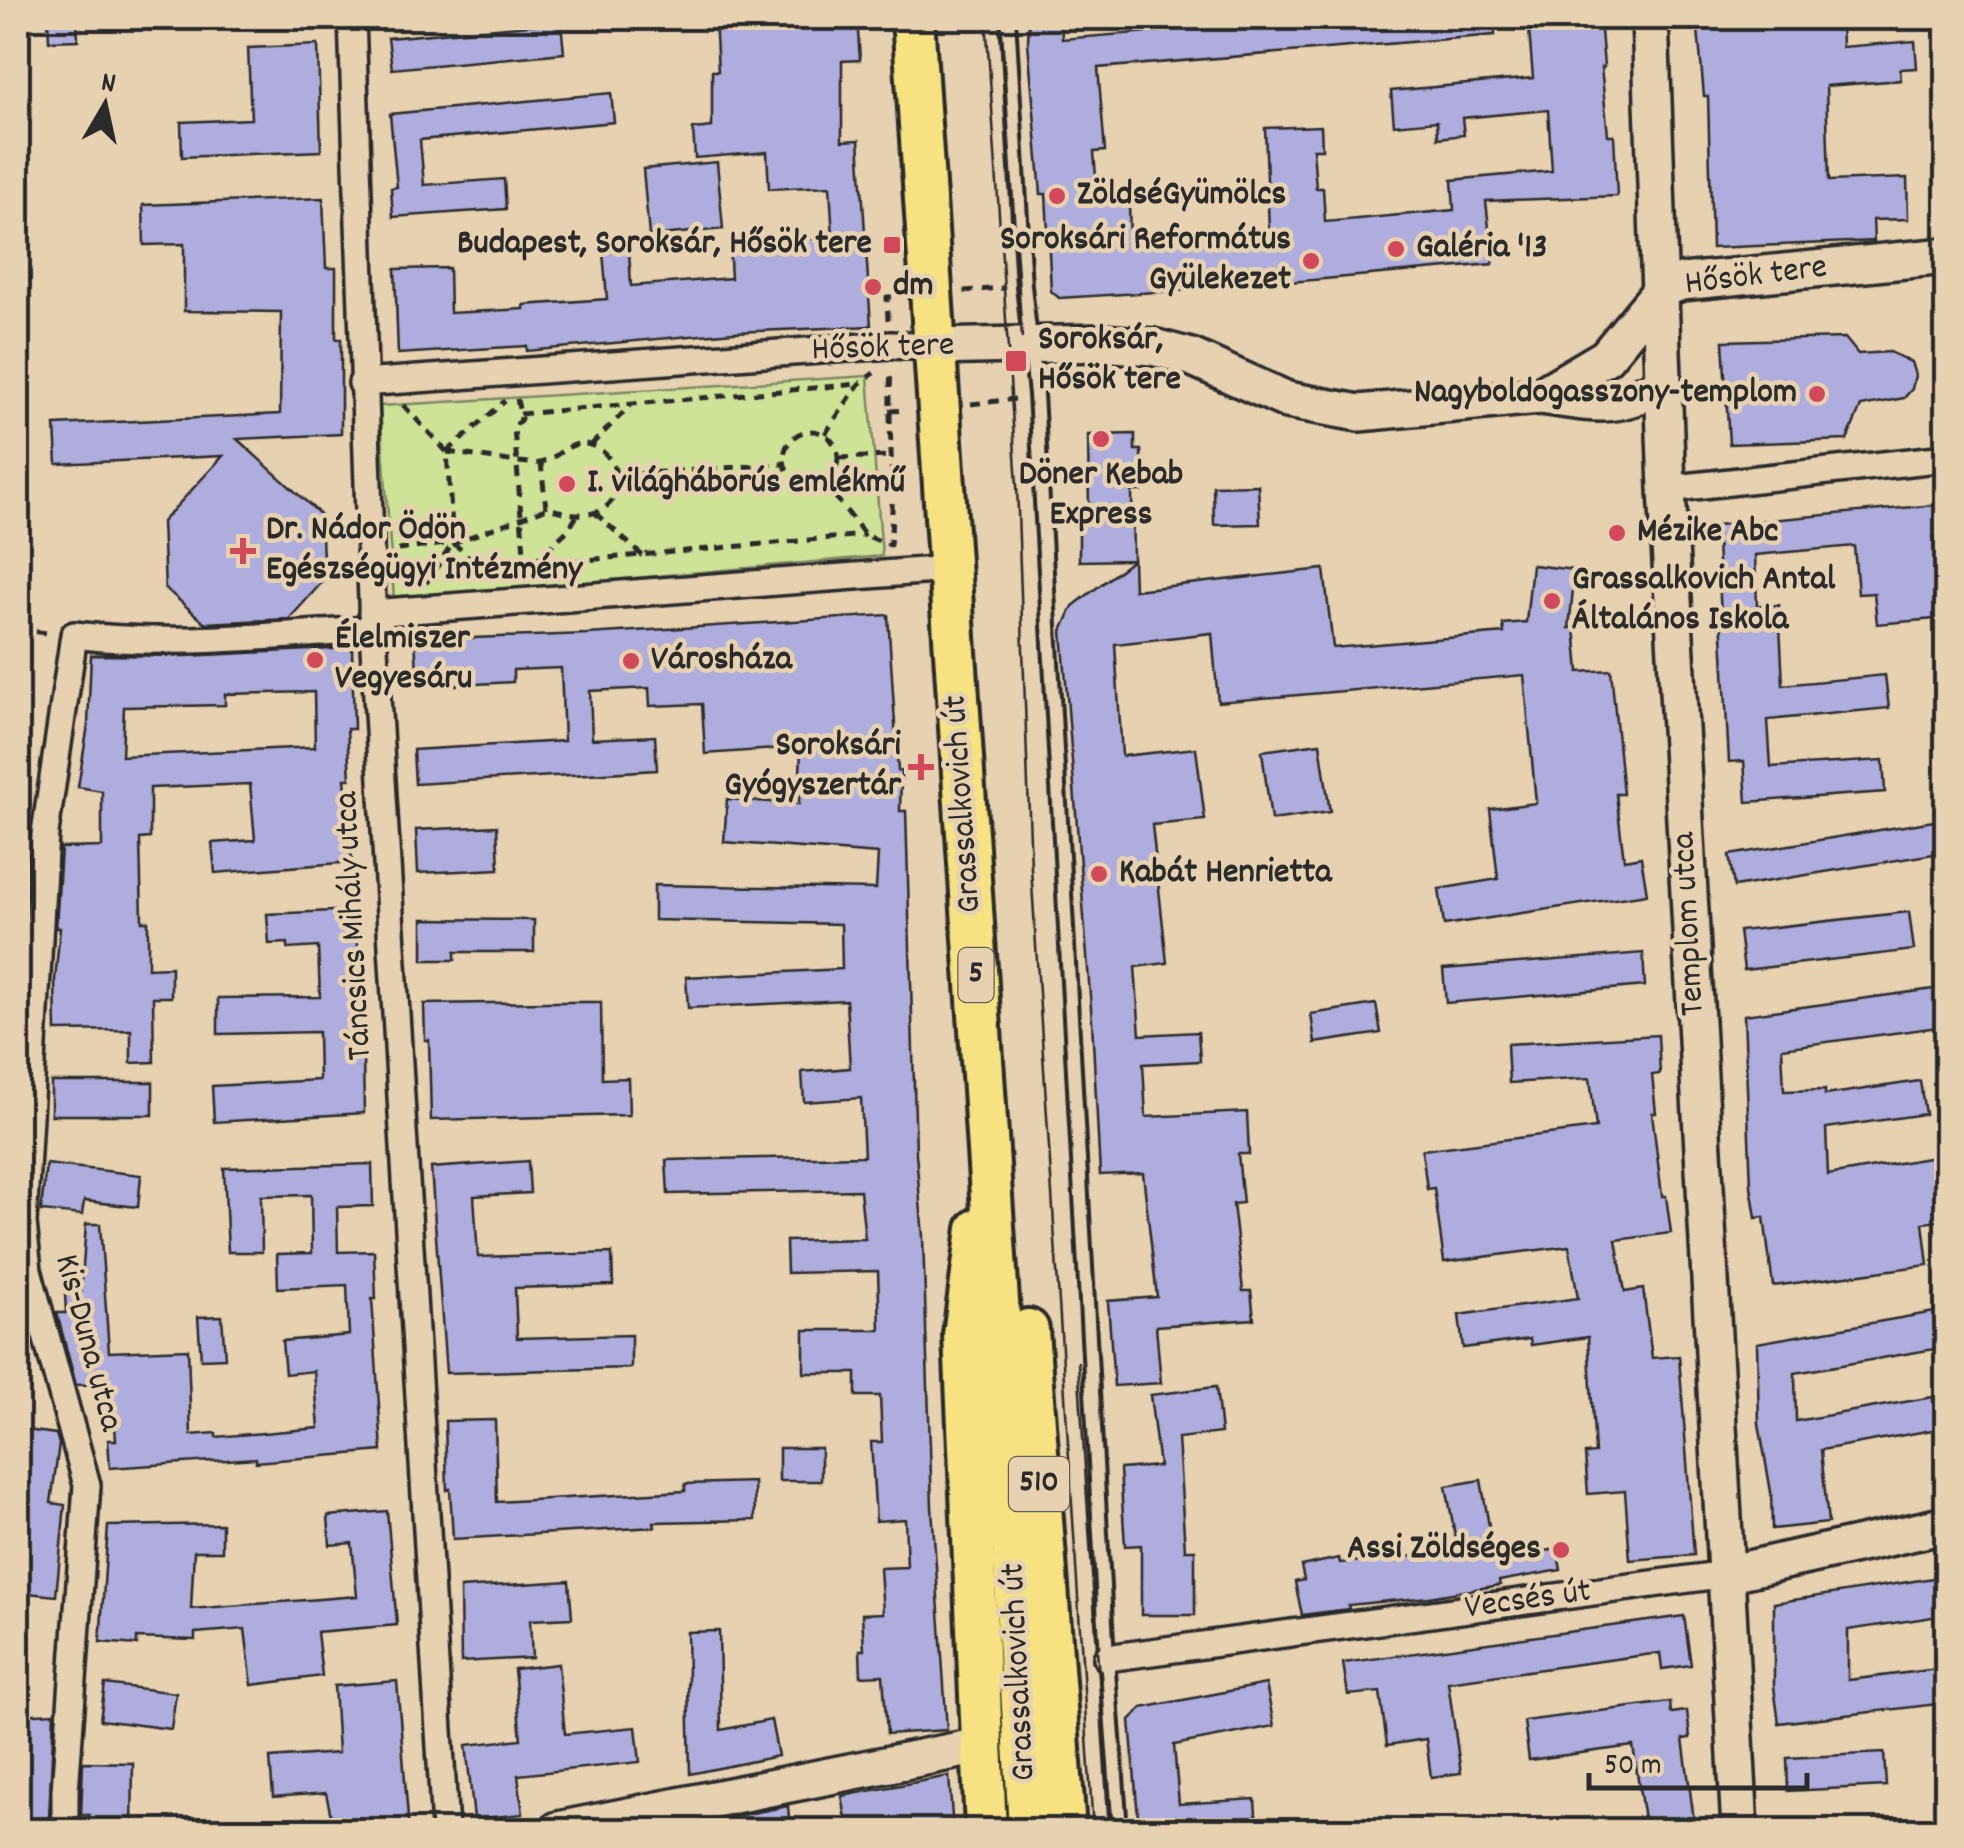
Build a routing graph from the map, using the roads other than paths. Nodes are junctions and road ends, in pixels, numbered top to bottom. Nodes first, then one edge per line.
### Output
1 (352, 18) edge
2 (913, 18) edge
3 (1008, 18) edge
4 (1650, 18) edge
5 (1946, 256) edge
6 (1662, 290) junction
7 (1030, 344) junction
8 (933, 347) junction
9 (362, 384) junction
10 (1663, 385) junction
11 (1540, 396) junction
12 (1946, 458) edge
13 (1667, 489) junction
14 (948, 569) junction
15 (372, 621) junction
16 (988, 1141) junction
17 (1946, 1525) edge
18 (1726, 1574) junction
19 (1107, 1658) junction
20 (980, 1746) junction
21 (65, 1830) edge
22 (445, 1830) edge
23 (558, 1830) edge
24 (986, 1830) edge
25 (1029, 1830) edge
26 (1065, 1830) edge
27 (1120, 1830) edge
28 (1740, 1830) edge

1 - 9 street, Táncsics Mihály utca
2 - 8 main road, Grassalkovich út / 5
3 - 7 lane
4 - 6 street, Templom utca
5 - 6 street, Hősök tere
6 - 10 street, Templom utca
6 - 11 street, Hősök tere
7 - 8 street, Hősök tere
7 - 11 street, Hősök tere
7 - 19 lane
8 - 9 street, Hősök tere
8 - 14 main road, Grassalkovich út / 5
9 - 15 street, Táncsics Mihály utca
10 - 11 street
10 - 13 street, Templom utca
12 - 13 street
13 - 18 street, Templom utca
14 - 15 street
14 - 16 main road, Grassalkovich út / 5
15 - 21 street, Kis-Duna utca
15 - 22 street, Táncsics Mihály utca
16 - 20 main road, 510
16 - 25 main road, Grassalkovich út / 5
16 - 26 main road, 510
17 - 18 street, Vecsés út
18 - 19 street, Vecsés út
18 - 28 street, Templom utca
19 - 27 lane
20 - 23 street
20 - 24 main road, 510

